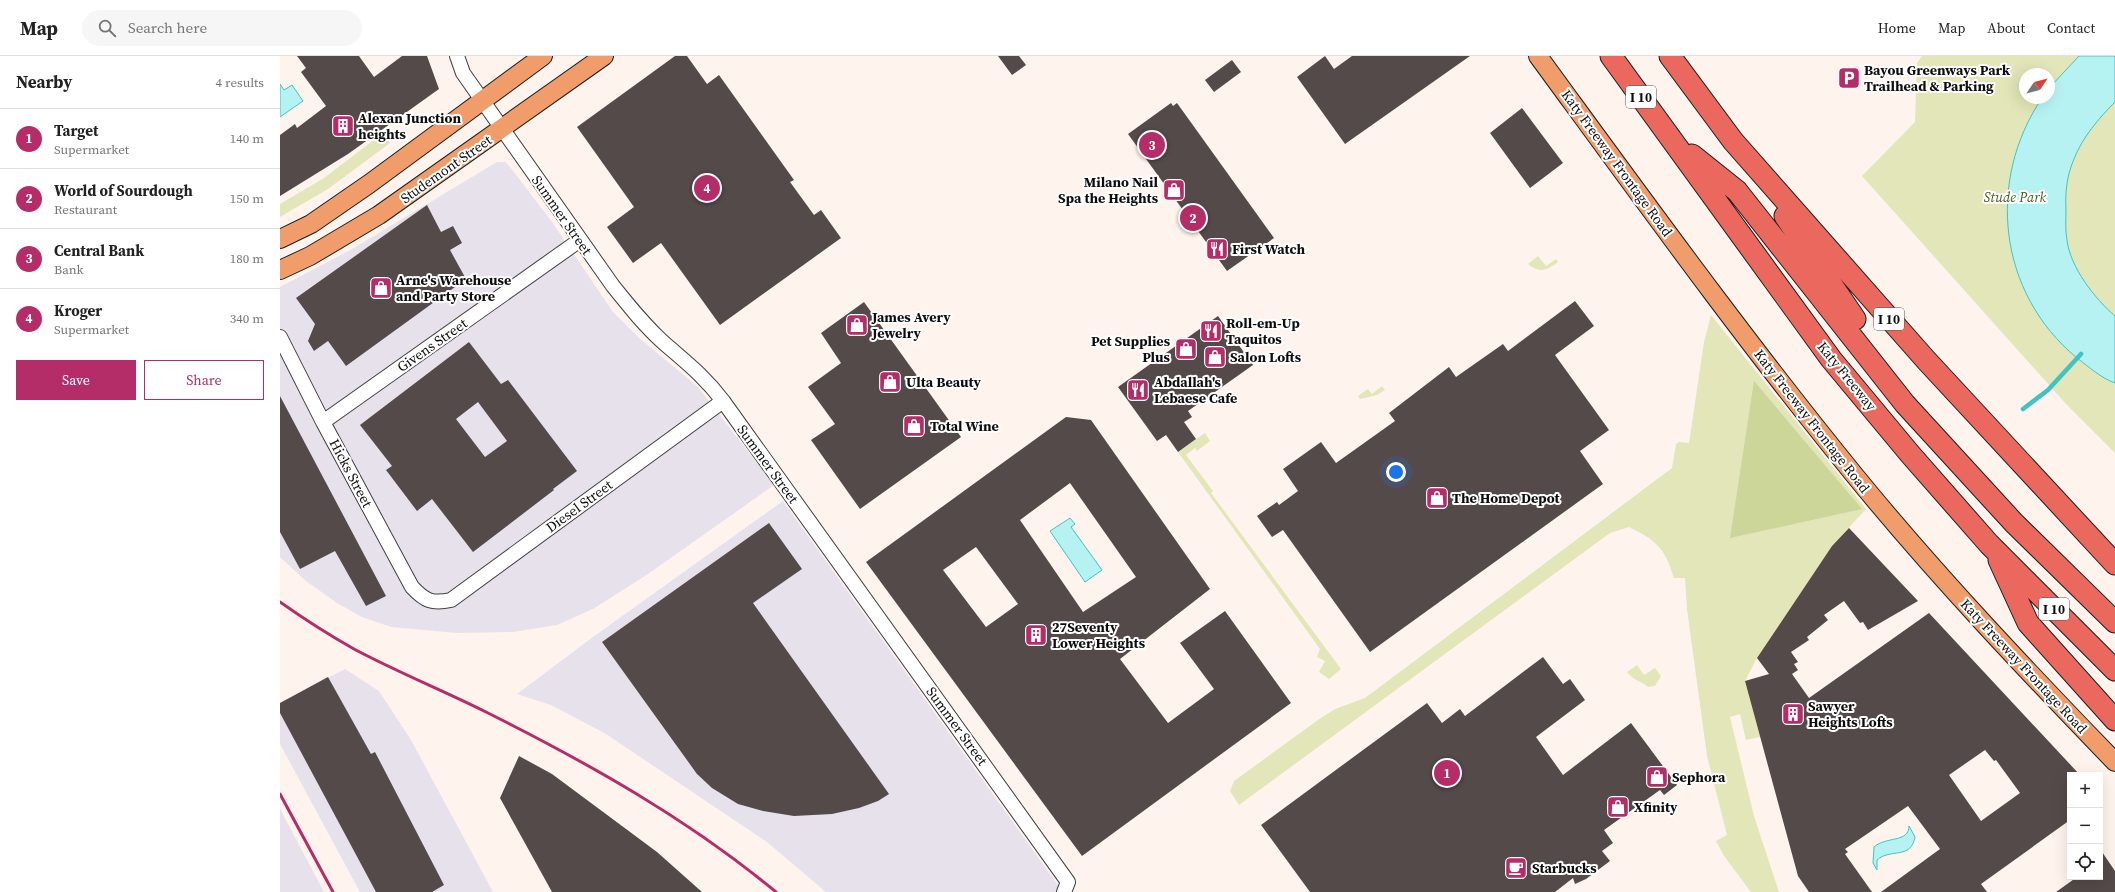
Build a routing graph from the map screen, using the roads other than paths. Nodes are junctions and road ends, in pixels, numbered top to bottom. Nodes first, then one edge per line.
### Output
1 (457, 56) edge
2 (543, 56) edge
3 (604, 56) edge
4 (1538, 56) edge
5 (1610, 56) edge
6 (1670, 56) edge
7 (482, 100) junction
8 (502, 129) junction
9 (1671, 138) junction
10 (1733, 141) junction
11 (280, 239) edge
12 (580, 240) junction
13 (280, 270) edge
14 (280, 337) edge
15 (723, 401) junction
16 (323, 422) junction
17 (2018, 519) junction
18 (1992, 547) junction
19 (2115, 564) edge
20 (431, 601) joint
21 (2113, 620) edge
22 (2115, 670) edge
23 (2115, 720) edge
24 (2115, 762) edge
25 (1066, 887) edge

1 - 7 street, Summer Street
2 - 7 main road
3 - 8 main road, Studemont Street
4 - 24 main road, Katy Freeway Frontage Road
5 - 9 highway, Katy Freeway / I 10
6 - 10 highway, I 10
7 - 8 street, Summer Street
7 - 11 main road
8 - 12 street, Summer Street
8 - 13 main road, Studemont Street
9 - 17 highway
9 - 18 highway, Katy Freeway / I 10
10 - 17 highway
10 - 19 highway, I 10
12 - 15 street, Summer Street
12 - 16 street, Givens Street
14 - 16 street, Hicks Street
15 - 20 street, Diesel Street
15 - 25 street, Summer Street
16 - 20 street, Hicks Street
17 - 21 highway
18 - 22 highway, Katy Freeway / I 10
18 - 23 highway

